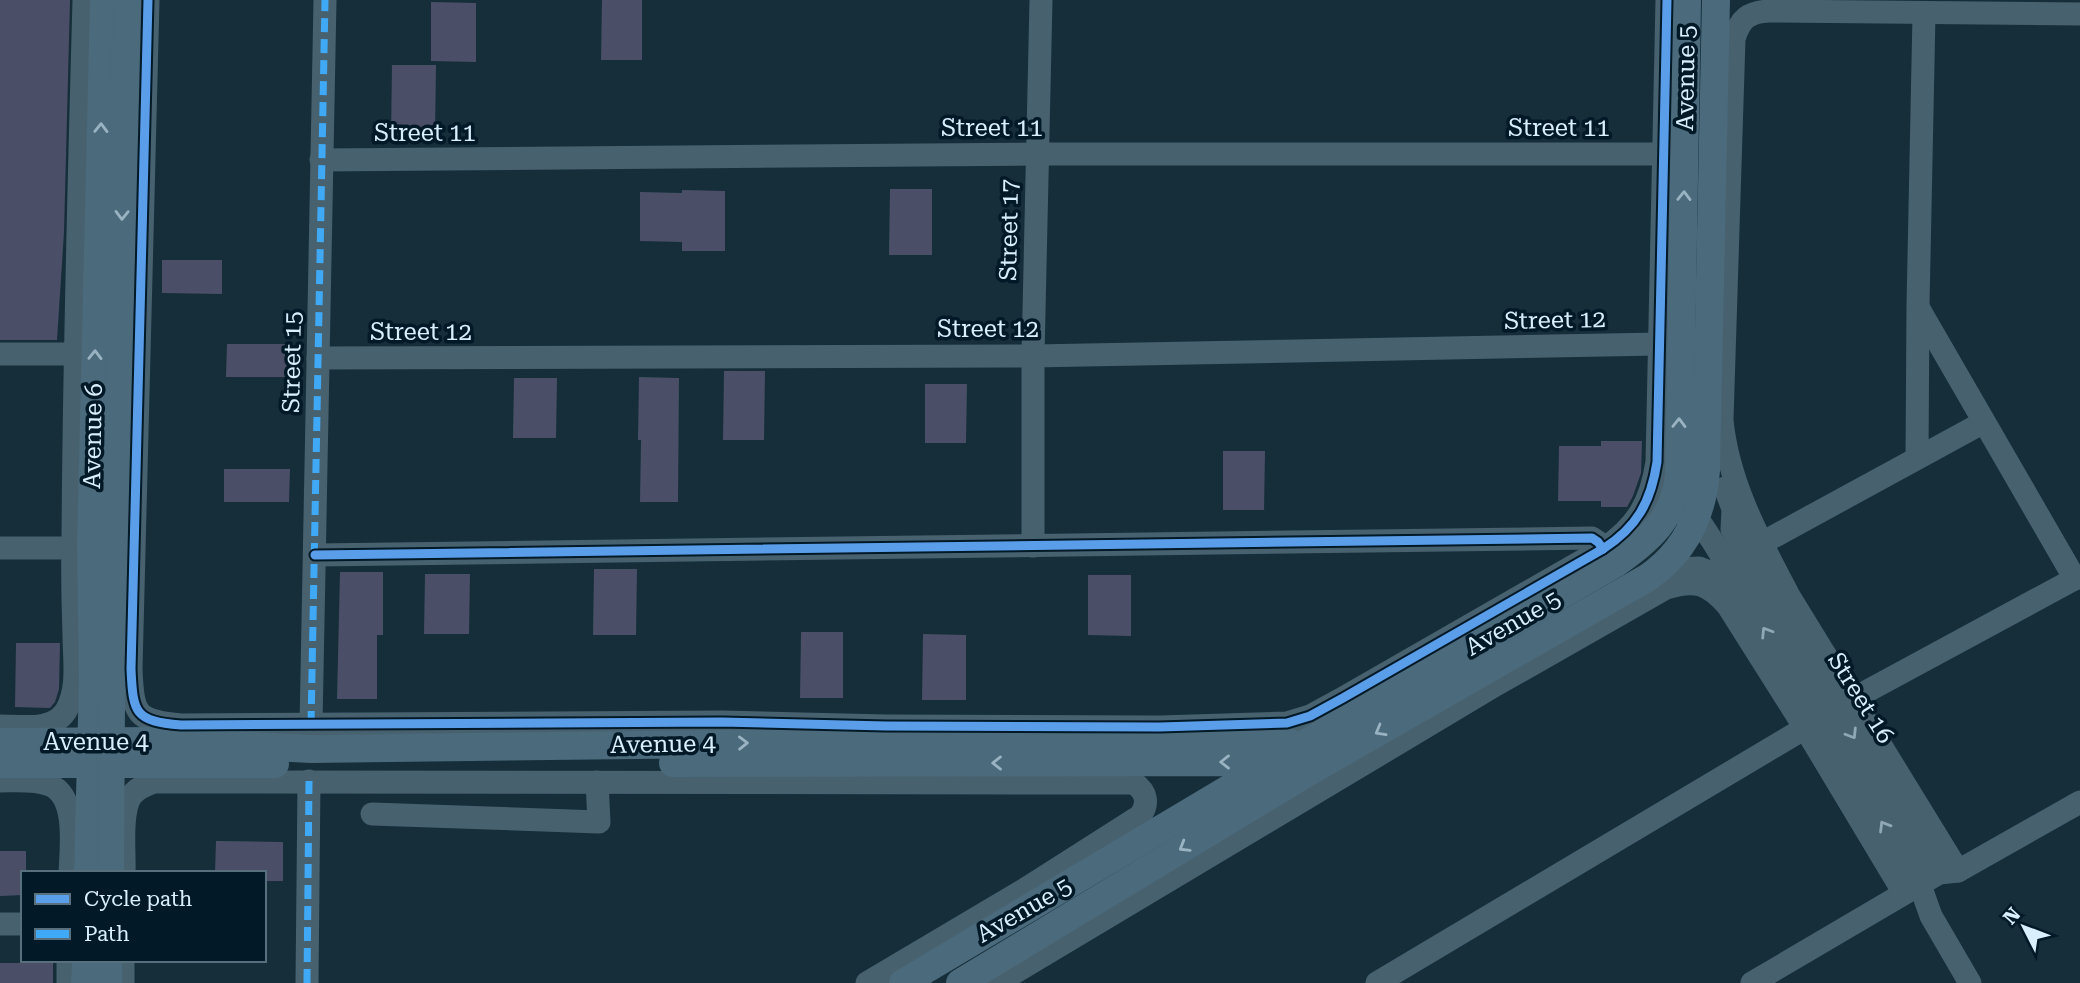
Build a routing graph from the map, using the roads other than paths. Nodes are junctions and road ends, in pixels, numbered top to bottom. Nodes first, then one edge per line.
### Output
1 (84, 0) edge
2 (104, 0) edge
3 (127, 0) edge
4 (148, 0) edge
5 (325, 0) edge
6 (1041, 0) edge
7 (1667, 0) edge
8 (1687, 0) edge
9 (1716, 0) edge
10 (1924, 14) junction
11 (2080, 14) edge
12 (1037, 153) junction
13 (1664, 154) junction
14 (321, 160) junction
15 (1917, 306) junction
16 (1659, 344) junction
17 (0, 354) edge
18 (74, 354) junction
19 (1032, 356) junction
20 (318, 358) junction
21 (1984, 422) junction
22 (1706, 445) junction
23 (1917, 457) junction
24 (1686, 505) junction
25 (1745, 540) junction
26 (1033, 546) junction
27 (0, 548) edge
28 (73, 548) junction
29 (1603, 549) junction
30 (315, 555) junction
31 (1658, 570) junction
32 (2078, 577) edge
33 (1735, 582) junction
34 (1473, 645) junction
35 (1486, 671) junction
36 (102, 683) junction
37 (1828, 713) junction
38 (311, 725) junction
39 (0, 726) edge
40 (0, 742) edge
41 (101, 753) junction
42 (169, 753) junction
43 (1304, 759) junction
44 (24, 766) edge
45 (1272, 779) junction
46 (309, 781) junction
47 (597, 782) junction
48 (2080, 802) edge
49 (372, 814) dead end
50 (99, 824) junction
51 (71, 871) edge
52 (88, 871) edge
53 (110, 871) edge
54 (123, 871) edge
55 (1930, 881) junction
56 (0, 924) edge
57 (21, 924) edge
58 (68, 962) edge
59 (86, 962) edge
60 (108, 962) edge
61 (123, 962) edge
62 (1962, 980) edge
63 (68, 983) edge
64 (85, 983) edge
65 (108, 983) edge
66 (123, 983) edge
67 (307, 983) edge
68 (867, 983) edge
69 (903, 983) edge
70 (960, 983) edge
71 (997, 983) edge
72 (1377, 983) edge
73 (1752, 983) edge

1 - 18 street
36 -> 2 main road, Avenue 6
3 -> 36 main road, Avenue 6
4 - 36 street
5 - 14 street, Street 15
6 - 12 street, Street 17
7 - 13 street
24 -> 8 main road, Avenue 5
9 - 22 main road, Avenue 5
10 - 11 street
10 - 15 street
10 - 25 street
12 - 13 street, Street 11
12 - 14 street, Street 11
12 - 19 street, Street 17
13 - 16 street
14 - 20 street, Street 15
15 - 21 street
15 - 23 street
16 - 19 street, Street 12
16 - 29 street
17 - 18 street
18 - 28 street
19 - 20 street, Street 12
19 - 26 street, Street 17
20 - 30 street, Street 15
21 - 23 street
21 - 32 street
22 - 24 main road, Avenue 5
22 - 25 street, Avenue 5
23 - 25 street
24 - 25 street
24 - 31 main road, Avenue 5
24 - 33 street, Street 16
24 - 34 main road, Avenue 5
25 - 37 street, Street 16
26 - 29 street
26 - 30 street
27 - 28 street
28 - 36 street
29 - 38 street
30 - 38 street, Street 15
31 - 33 street
31 - 35 main road, Avenue 5
32 - 37 street
37 -> 33 street, Street 16
34 - 35 street
34 - 43 main road, Avenue 5
35 -> 43 main road, Avenue 5
36 - 39 street
36 - 41 main road, Avenue 6
36 - 42 main road
36 - 44 main road
37 - 55 street
37 - 55 street, Street 16
37 - 71 street
37 - 72 street
38 - 42 street
40 - 44 main road, Avenue 4
41 - 42 main road, Avenue 4
41 - 44 main road, Avenue 4
41 - 50 main road, Avenue 6
42 -> 43 main road, Avenue 4
45 -> 42 main road, Avenue 4
42 - 46 street
42 - 50 main road
43 - 45 main road, Avenue 5
44 - 50 main road
45 - 69 main road, Avenue 5
45 -> 70 main road, Avenue 5
46 - 47 street
46 - 67 street
47 - 49 street
47 - 68 street
48 - 55 street
50 - 51 street
50 - 52 main road, Avenue 6
50 - 53 main road, Avenue 6
50 - 54 street
55 - 62 street
55 - 73 street
56 - 57 street
58 - 63 street
59 - 64 main road
60 - 65 main road
61 - 66 street

